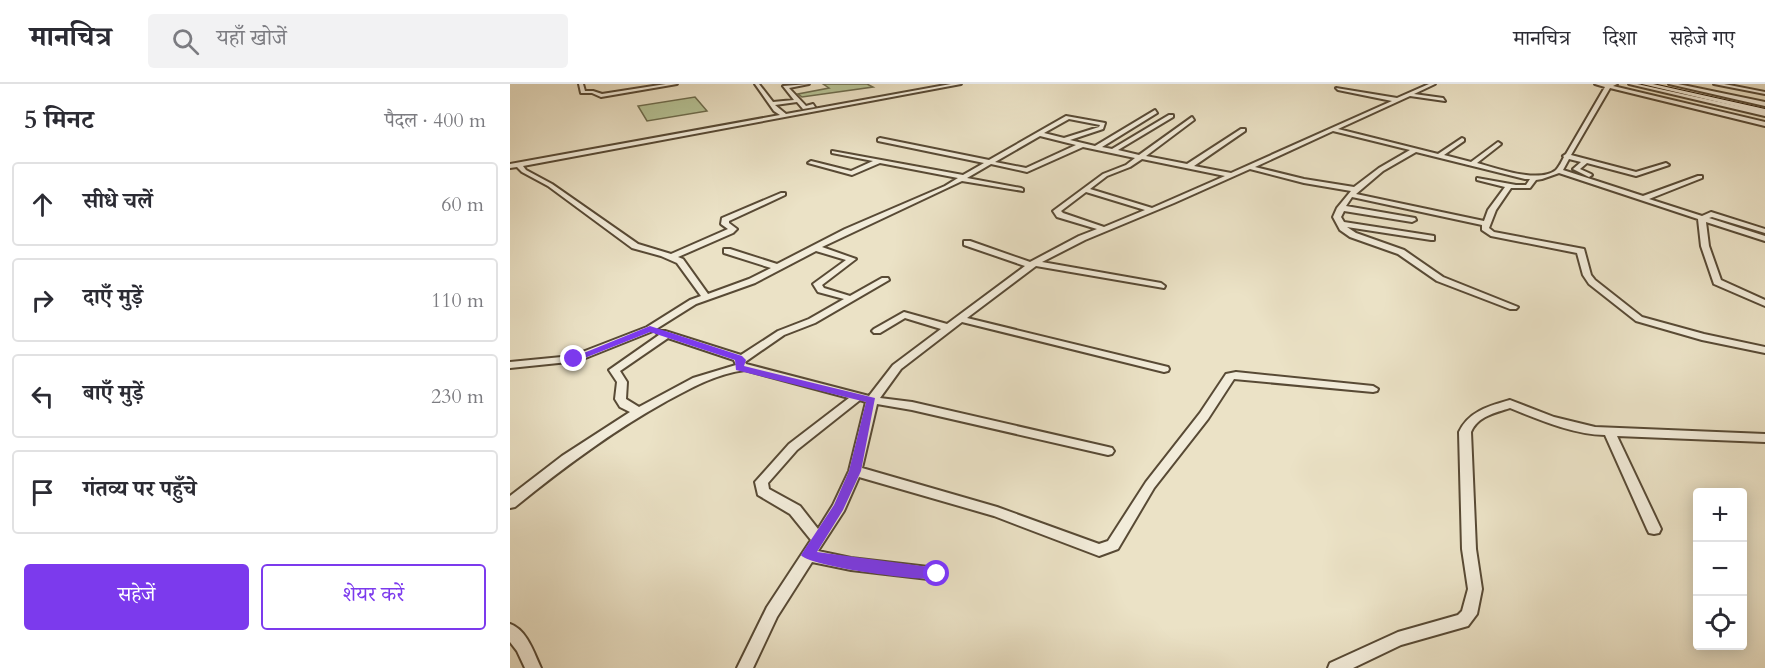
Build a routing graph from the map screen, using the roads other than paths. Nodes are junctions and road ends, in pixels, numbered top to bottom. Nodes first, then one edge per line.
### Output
1 (581, 84) edge
2 (675, 84) edge
3 (757, 84) edge
4 (807, 84) edge
5 (915, 84) edge
6 (959, 84) edge
7 (1433, 84) edge
8 (1597, 84) edge
9 (1631, 84) edge
10 (1645, 84) edge
11 (1658, 84) edge
12 (1671, 84) edge
13 (1716, 84) edge
14 (1611, 85) edge
15 (1725, 85) edge
16 (1338, 89) dead end
17 (1357, 93) junction
18 (1765, 93) edge
19 (1410, 94) junction
20 (1346, 98) dead end
21 (794, 99) junction
22 (1397, 100) junction
23 (1443, 100) dead end
24 (771, 103) junction
25 (1765, 109) edge
26 (1155, 112) dead end
27 (785, 116) junction
28 (1171, 116) dead end
29 (1192, 119) dead end
30 (1765, 124) edge
31 (1331, 129) junction
32 (1243, 130) dead end
33 (1041, 134) junction
34 (1064, 140) junction
35 (1461, 140) dead end
36 (880, 141) dead end
37 (1498, 144) dead end
38 (1082, 145) junction
39 (1096, 148) junction
40 (1415, 150) junction
41 (1113, 151) junction
42 (834, 152) dead end
43 (1139, 156) junction
44 (1439, 156) junction
45 (1566, 156) junction
46 (879, 161) junction
47 (1586, 161) junction
48 (811, 163) dead end
49 (992, 164) junction
50 (1472, 164) junction
51 (519, 165) junction
52 (1666, 165) dead end
53 (510, 166) edge
54 (1189, 166) junction
55 (1248, 167) junction
56 (1559, 171) junction
57 (1232, 175) junction
58 (1700, 177) dead end
59 (963, 178) junction
60 (1534, 178) junction
61 (1479, 179) dead end
62 (1509, 186) junction
63 (1021, 190) dead end
64 (1086, 190) junction
65 (1355, 193) junction
66 (783, 194) dead end
67 (1652, 195) junction
68 (1642, 199) junction
69 (1341, 208) junction
70 (1152, 210) junction
71 (1413, 210) junction
72 (1702, 219) junction
73 (1412, 220) junction
74 (1340, 224) junction
75 (1486, 224) junction
76 (1103, 229) junction
77 (1765, 231) edge
78 (1411, 235) junction
79 (1431, 238) dead end
80 (1765, 239) edge
81 (967, 243) dead end
82 (816, 248) junction
83 (727, 251) dead end
84 (671, 257) junction
85 (1032, 264) junction
86 (777, 267) junction
87 (885, 280) dead end
88 (1161, 286) dead end
89 (706, 297) junction
90 (852, 299) junction
91 (1765, 303) edge
92 (1513, 307) dead end
93 (960, 319) junction
94 (949, 328) junction
95 (650, 329) junction
96 (877, 331) dead end
97 (666, 335) junction
98 (1765, 350) edge
99 (740, 364) junction
100 (510, 365) edge
101 (1164, 369) dead end
102 (1373, 389) dead end
103 (858, 397) junction
104 (872, 400) junction
105 (640, 412) junction
106 (1609, 432) junction
107 (1765, 438) edge
108 (1108, 451) dead end
109 (855, 471) junction
110 (513, 499) edge
111 (1654, 529) dead end
112 (818, 539) junction
113 (808, 555) junction
114 (937, 574) dead end
115 (511, 634) edge
116 (532, 668) edge
117 (745, 668) edge
118 (1336, 668) edge

1 - 2 street
3 - 24 street
4 - 21 street
5 - 21 street
6 - 27 street
7 - 19 street
8 - 14 street
9 - 25 street
10 - 25 main road
11 - 25 main road
12 - 25 street
13 - 15 street
14 - 30 street
14 - 45 street
15 - 18 street
16 - 17 street
17 - 20 street
17 - 22 street
19 - 22 street
19 - 23 street
21 - 24 street
22 - 31 street
24 - 27 street
26 - 39 street
27 - 51 street
28 - 41 street
29 - 43 street
31 - 40 street
31 - 55 street
32 - 54 street
33 - 34 street
33 - 34 street
33 - 49 street
34 - 38 street
35 - 44 street
36 - 49 street
37 - 50 street
38 - 39 street
38 - 49 street
39 - 41 street
40 - 44 street
40 - 65 street
41 - 43 street
42 - 46 street
43 - 54 street
43 - 64 street
44 - 50 street
45 - 47 street
45 - 56 street
46 - 48 street
46 - 59 street
47 - 52 street
47 - 67 street
49 - 59 street
50 - 60 street
51 - 53 street
51 - 84 street
54 - 57 street
55 - 57 street
55 - 65 street
56 - 60 street
56 - 68 street
57 - 70 street
58 - 67 street
59 - 63 street
59 - 82 street
60 - 62 street
61 - 62 street
62 - 75 street
64 - 70 street
64 - 76 street
65 - 69 street
65 - 71 street
66 - 84 street
67 - 68 street
68 - 72 street
69 - 73 street
69 - 74 street
70 - 76 street
71 - 73 street
71 - 75 street
72 - 77 street
72 - 80 street
72 - 91 street
73 - 78 street
74 - 78 street
74 - 92 street
75 - 98 street
76 - 85 street
78 - 79 street
81 - 85 street
82 - 86 street
82 - 90 street
83 - 86 street
84 - 89 street
85 - 88 street
85 - 93 street
86 - 89 street
87 - 90 street
89 - 95 street
90 - 99 street
93 - 94 street
93 - 101 street
94 - 96 street
94 - 104 street
95 - 97 street
95 - 100 street
97 - 99 street
97 - 105 street
99 - 103 street
99 - 105 street
102 - 109 street
103 - 104 street
103 - 112 street
104 - 108 street
104 - 109 street
105 - 110 street
106 - 107 street
106 - 111 street
106 - 118 street
109 - 112 street
112 - 113 street
113 - 114 street
113 - 117 street
115 - 116 street

